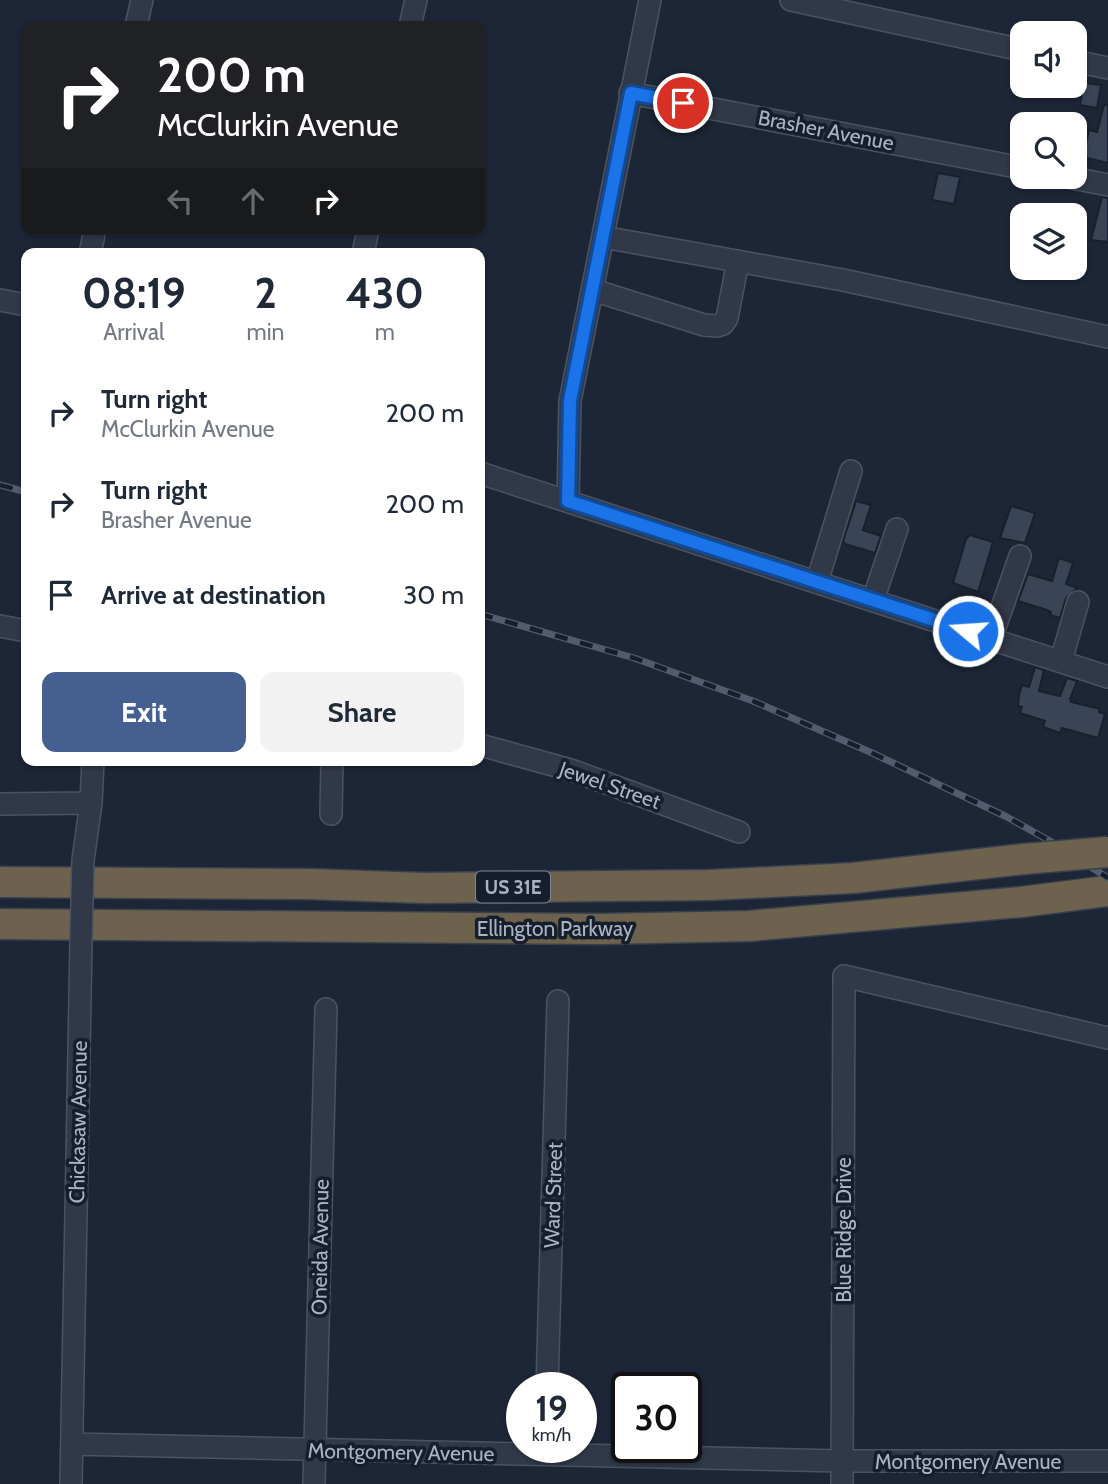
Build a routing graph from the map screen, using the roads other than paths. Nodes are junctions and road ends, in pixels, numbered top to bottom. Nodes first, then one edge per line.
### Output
1 (142, 0) edge
2 (416, 0) edge
3 (650, 0) edge
4 (791, 0) edge
5 (137, 21) edge
6 (411, 21) edge
7 (1010, 47) edge
8 (1087, 64) edge
9 (1108, 68) edge
10 (631, 93) junction
11 (1010, 166) edge
12 (1087, 181) edge
13 (1108, 185) edge
14 (603, 237) junction
15 (738, 261) junction
16 (593, 290) junction
17 (0, 300) edge
18 (21, 303) edge
19 (1108, 337) edge
20 (851, 471) dead end
21 (485, 476) edge
22 (568, 501) junction
23 (897, 528) dead end
24 (1020, 556) dead end
25 (817, 582) junction
26 (873, 600) junction
27 (1078, 602) dead end
28 (0, 626) edge
29 (21, 630) edge
30 (991, 639) junction
31 (1061, 661) junction
32 (1108, 677) edge
33 (485, 746) edge
34 (93, 766) edge
35 (332, 766) edge
36 (91, 803) junction
37 (0, 804) edge
38 (331, 814) dead end
39 (739, 832) dead end
40 (1108, 852) edge
41 (0, 882) edge
42 (1094, 898) edge
43 (0, 923) edge
44 (558, 1002) dead end
45 (326, 1009) dead end
46 (1108, 1038) edge
47 (547, 1372) edge
48 (72, 1444) junction
49 (315, 1450) junction
50 (506, 1451) edge
51 (597, 1453) edge
52 (842, 1461) junction
53 (1108, 1461) edge
54 (71, 1484) edge
55 (314, 1484) edge
56 (842, 1484) edge

1 - 5 street
2 - 6 street
3 - 10 street
4 - 7 street
8 - 9 street
10 - 11 street, Brasher Avenue
10 - 14 street
12 - 13 street
14 - 15 street
14 - 16 street
15 - 16 street
15 - 19 street
16 - 22 street
17 - 18 street
20 - 25 street
21 - 22 street
22 - 25 street
23 - 26 street
24 - 30 street
25 - 26 street
26 - 30 street
27 - 31 street
28 - 29 street
30 - 31 street
31 - 32 street
33 - 39 street, Jewel Street
34 - 36 street, Chickasaw Avenue
35 - 38 street
36 - 37 street
36 - 48 street, Chickasaw Avenue, bridge
40 - 41 highway, Ellington Parkway / US 31E, bridge
42 - 43 highway, Ellington Parkway / US 31E
44 - 47 street, Ward Street
45 - 49 street, Oneida Avenue
46 - 52 street, Blue Ridge Drive
48 - 49 street, Montgomery Avenue
48 - 54 street, Chickasaw Avenue
49 - 50 street, Montgomery Avenue
49 - 55 street, Oneida Avenue
51 - 52 street, Montgomery Avenue
52 - 53 street, Montgomery Avenue
52 - 56 street, Blue Ridge Drive

